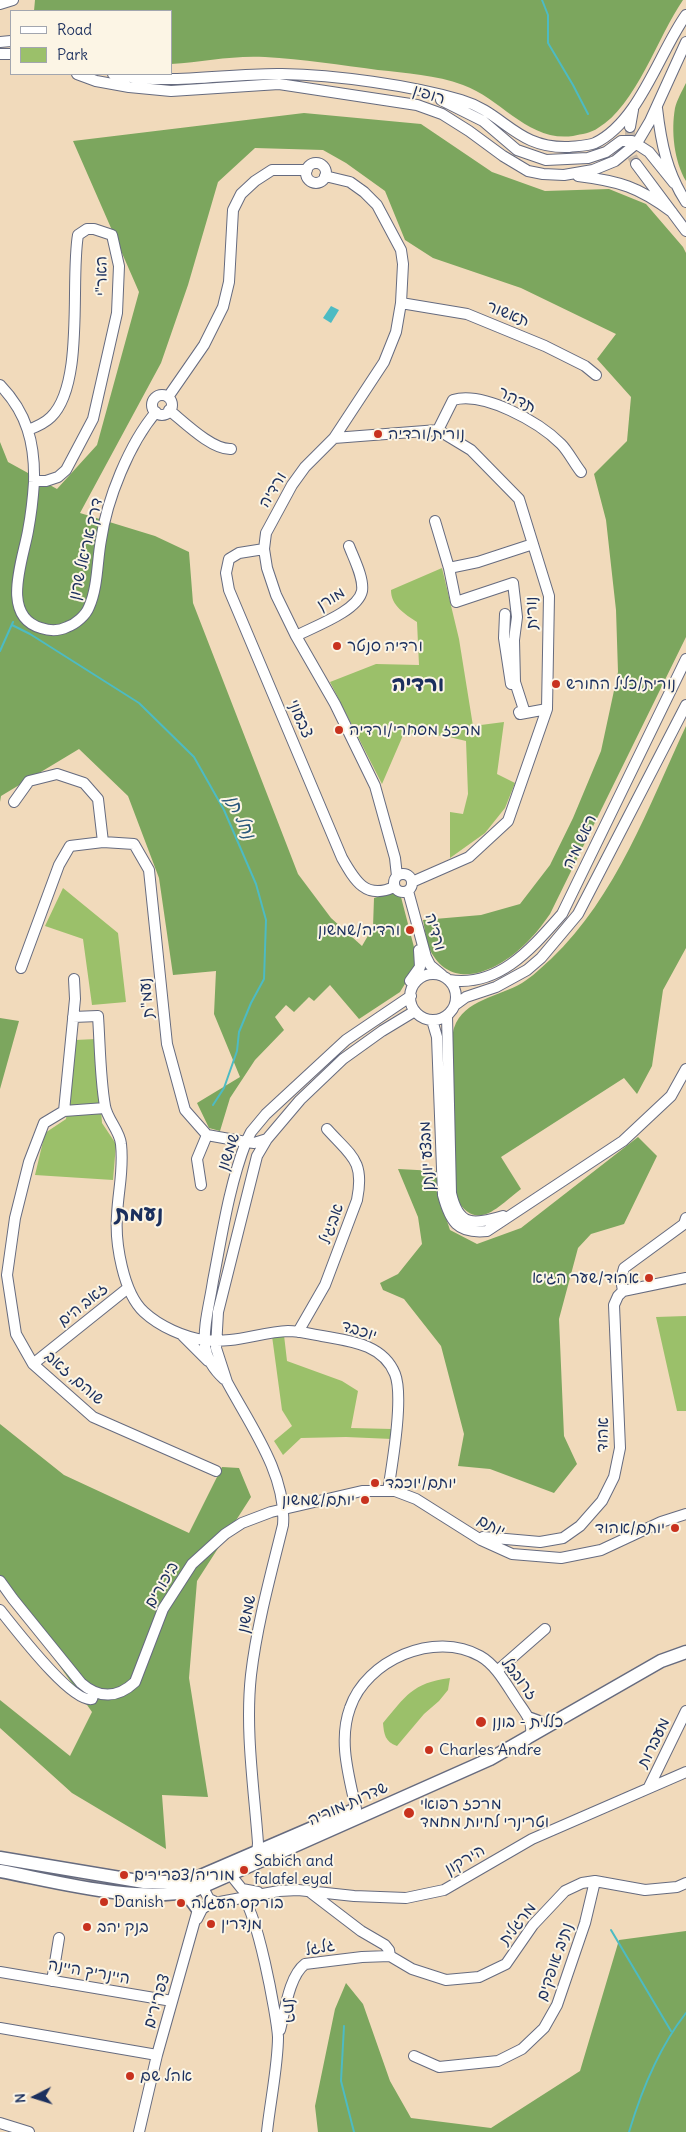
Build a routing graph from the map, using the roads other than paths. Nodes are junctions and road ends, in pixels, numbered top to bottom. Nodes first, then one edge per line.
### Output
1 (14, 0) edge
2 (0, 4) edge
3 (686, 15) edge
4 (686, 42) edge
5 (80, 75) edge
6 (118, 75) edge
7 (421, 90) junction
8 (657, 106) junction
9 (633, 110) junction
10 (630, 127) tunnel mouth
11 (636, 143) junction
12 (636, 164) tunnel mouth
13 (564, 175) junction
14 (674, 183) junction
15 (686, 202) edge
16 (672, 212) junction
17 (686, 231) edge
18 (401, 303) junction
19 (596, 375) dead end
20 (0, 385) edge
21 (168, 398) junction
22 (170, 410) junction
23 (156, 412) junction
24 (28, 430) junction
25 (438, 430) junction
26 (334, 438) junction
27 (231, 449) dead end
28 (581, 472) dead end
29 (34, 481) junction
30 (435, 520) dead end
31 (533, 544) junction
32 (349, 546) dead end
33 (264, 549) junction
34 (449, 568) junction
35 (505, 614) dead end
36 (296, 636) junction
37 (686, 659) edge
38 (686, 705) edge
39 (547, 709) junction
40 (525, 713) junction
41 (14, 802) dead end
42 (103, 842) junction
43 (400, 875) junction
44 (404, 888) junction
45 (419, 950) junction
46 (20, 968) dead end
47 (423, 976) junction
48 (446, 978) junction
49 (74, 979) dead end
50 (408, 998) junction
51 (455, 1005) junction
52 (416, 1011) junction
53 (72, 1016) junction
54 (447, 1016) junction
55 (432, 1020) junction
56 (686, 1069) edge
57 (105, 1108) junction
58 (64, 1112) junction
59 (327, 1128) dead end
60 (207, 1135) junction
61 (266, 1139) junction
62 (246, 1142) junction
63 (201, 1185) dead end
64 (514, 1213) junction
65 (686, 1218) edge
66 (686, 1278) edge
67 (128, 1288) junction
68 (623, 1291) junction
69 (207, 1316) junction
70 (178, 1332) junction
71 (298, 1332) junction
72 (194, 1337) junction
73 (205, 1340) junction
74 (216, 1340) junction
75 (33, 1364) junction
76 (211, 1364) junction
77 (227, 1382) junction
78 (216, 1471) dead end
79 (277, 1478) junction
80 (388, 1491) junction
81 (282, 1495) junction
82 (301, 1504) junction
83 (284, 1508) junction
84 (271, 1512) junction
85 (686, 1514) edge
86 (282, 1525) junction
87 (475, 1536) junction
88 (0, 1581) edge
89 (0, 1610) edge
90 (545, 1629) dead end
91 (686, 1643) edge
92 (686, 1652) edge
93 (497, 1671) junction
94 (94, 1693) junction
95 (686, 1712) edge
96 (534, 1724) junction
97 (525, 1740) junction
98 (686, 1772) edge
99 (649, 1787) junction
100 (356, 1809) junction
101 (258, 1851) junction
102 (0, 1858) edge
103 (253, 1864) junction
104 (0, 1871) edge
105 (230, 1874) junction
106 (595, 1881) junction
107 (686, 1883) edge
108 (198, 1885) junction
109 (309, 1891) junction
110 (266, 1892) junction
111 (178, 1893) junction
112 (242, 1898) junction
113 (218, 1902) junction
114 (197, 1914) junction
115 (59, 1938) dead end
116 (390, 1956) junction
117 (0, 1972) edge
118 (52, 1981) junction
119 (172, 2001) junction
120 (0, 2028) edge
121 (278, 2039) junction
122 (157, 2055) junction
123 (414, 2056) dead end
124 (0, 2123) edge
125 (29, 2132) edge
126 (139, 2132) edge
127 (266, 2132) edge

1 - 2 street
3 - 9 street, רופין
4 - 8 street, רופין
5 - 13 street, רופין
6 - 7 street, רופין
7 - 9 street, רופין
7 - 11 street
8 - 11 street, רופין
8 - 14 street
9 - 10 street
11 - 13 street, רופין
11 - 14 street
12 - 16 street
13 - 16 street
14 - 15 street
16 - 17 street
18 - 19 street, תאשור
18 - 21 street, ורדיה
18 - 26 street, ורדיה
20 - 24 street
21 - 22 street
21 - 23 street
22 - 23 street
22 - 27 street
23 - 29 street, דרך אריאל שרון
24 - 29 street
24 - 29 street, האר"י
25 - 26 street
25 - 28 street, תדהר
25 - 31 street, נורית
26 - 33 street, ורדיה
30 - 34 street
31 - 34 street
31 - 39 street, נורית
32 - 36 street, מורן
33 - 36 street, ורדיה
33 - 44 street, צבעוני
34 - 40 street
35 - 40 street
36 - 43 street, ורדיה
37 - 48 street, ראש מיה
38 - 51 street, ראש מיה
39 - 40 street
39 - 44 street, נורית
41 - 42 street
42 - 46 street, נעמ"ת
42 - 60 street, נעמ"ת
43 - 44 street
43 - 44 street
44 - 45 street, ורדיה
44 - 48 street, ורדיה
45 - 47 street, ורדיה
45 - 50 street
47 - 48 street
47 - 50 street
48 - 51 street
49 - 53 street
50 - 52 street
50 - 62 street, שמשון
51 - 54 street
52 - 55 street
52 - 61 street, שמשון
53 - 57 street
53 - 58 street
54 - 55 street
54 - 64 street, מבצע יונתן
55 - 64 street, מבצע יונתן
56 - 64 street, מבצע יונתן
57 - 58 street, שוהם, זאב
57 - 67 street
58 - 75 street, שוהם, זאב
59 - 71 street, אביגיל
60 - 62 street
60 - 63 street
61 - 62 street
61 - 74 street, שמשון
62 - 69 street, שמשון
65 - 68 street, אהוד
66 - 68 street
67 - 70 street
67 - 75 street, זאב הים
68 - 87 street, אהוד
69 - 72 street
69 - 73 street, שמשון
70 - 72 street, יוכבד
70 - 76 street
71 - 74 street, יוכבד
71 - 80 street, יוכבד
72 - 73 street, יוכבד
73 - 74 street, יוכבד
73 - 76 street, שמשון
74 - 77 street, שמשון
75 - 78 street, שוהם, זאב
76 - 77 street, שמשון
77 - 79 street, שמשון
79 - 81 street, שמשון
79 - 84 street
80 - 82 street, יותם
80 - 87 street, יותם
81 - 82 street
81 - 83 street, שמשון
82 - 83 street, יותם
82 - 86 street
83 - 84 street, ביכורים
83 - 86 street, שמשון
84 - 86 street
84 - 94 street, ביכורים
85 - 87 street, יותם
86 - 101 street, שמשון
88 - 94 street
89 - 94 street, ביכורים
90 - 93 street
91 - 96 main road, שדרות מוריה
92 - 97 main road, שדרות מוריה
93 - 96 street, זרובבל
93 - 100 street, זרובבל
95 - 99 street, מעברות
96 - 97 street
96 - 100 main road, שדרות מוריה
97 - 103 main road, שדרות מוריה
98 - 99 street, הירקון
99 - 109 street, הירקון
100 - 101 main road, שדרות מוריה
101 - 103 street, שמשון
101 - 108 main road, שדרות מוריה
102 - 108 main road, שדרות מוריה
103 - 105 main road, שדרות מוריה
104 - 111 main road, שדרות מוריה
105 - 108 main road, שדרות מוריה
105 - 110 street
106 - 107 street, מרגלית
106 - 116 street, מרגלית
106 - 123 street, נתיב אופקים
108 - 111 main road, שדרות מוריה
108 - 113 street
108 - 114 street, צפרירים
109 - 110 street, הירקון
109 - 116 street, מרגלית
110 - 112 street, הירקון
111 - 114 main road
112 - 113 street, הירקון
112 - 121 street, רחל
113 - 114 street
114 - 119 street, צפרירים
115 - 118 street
116 - 121 street, גלגל
117 - 118 street, היינריך היינה
118 - 119 street, היינריך היינה
119 - 122 street, צפרירים
120 - 122 street
121 - 127 street, רחל
122 - 126 street, צפרירים
124 - 125 street

